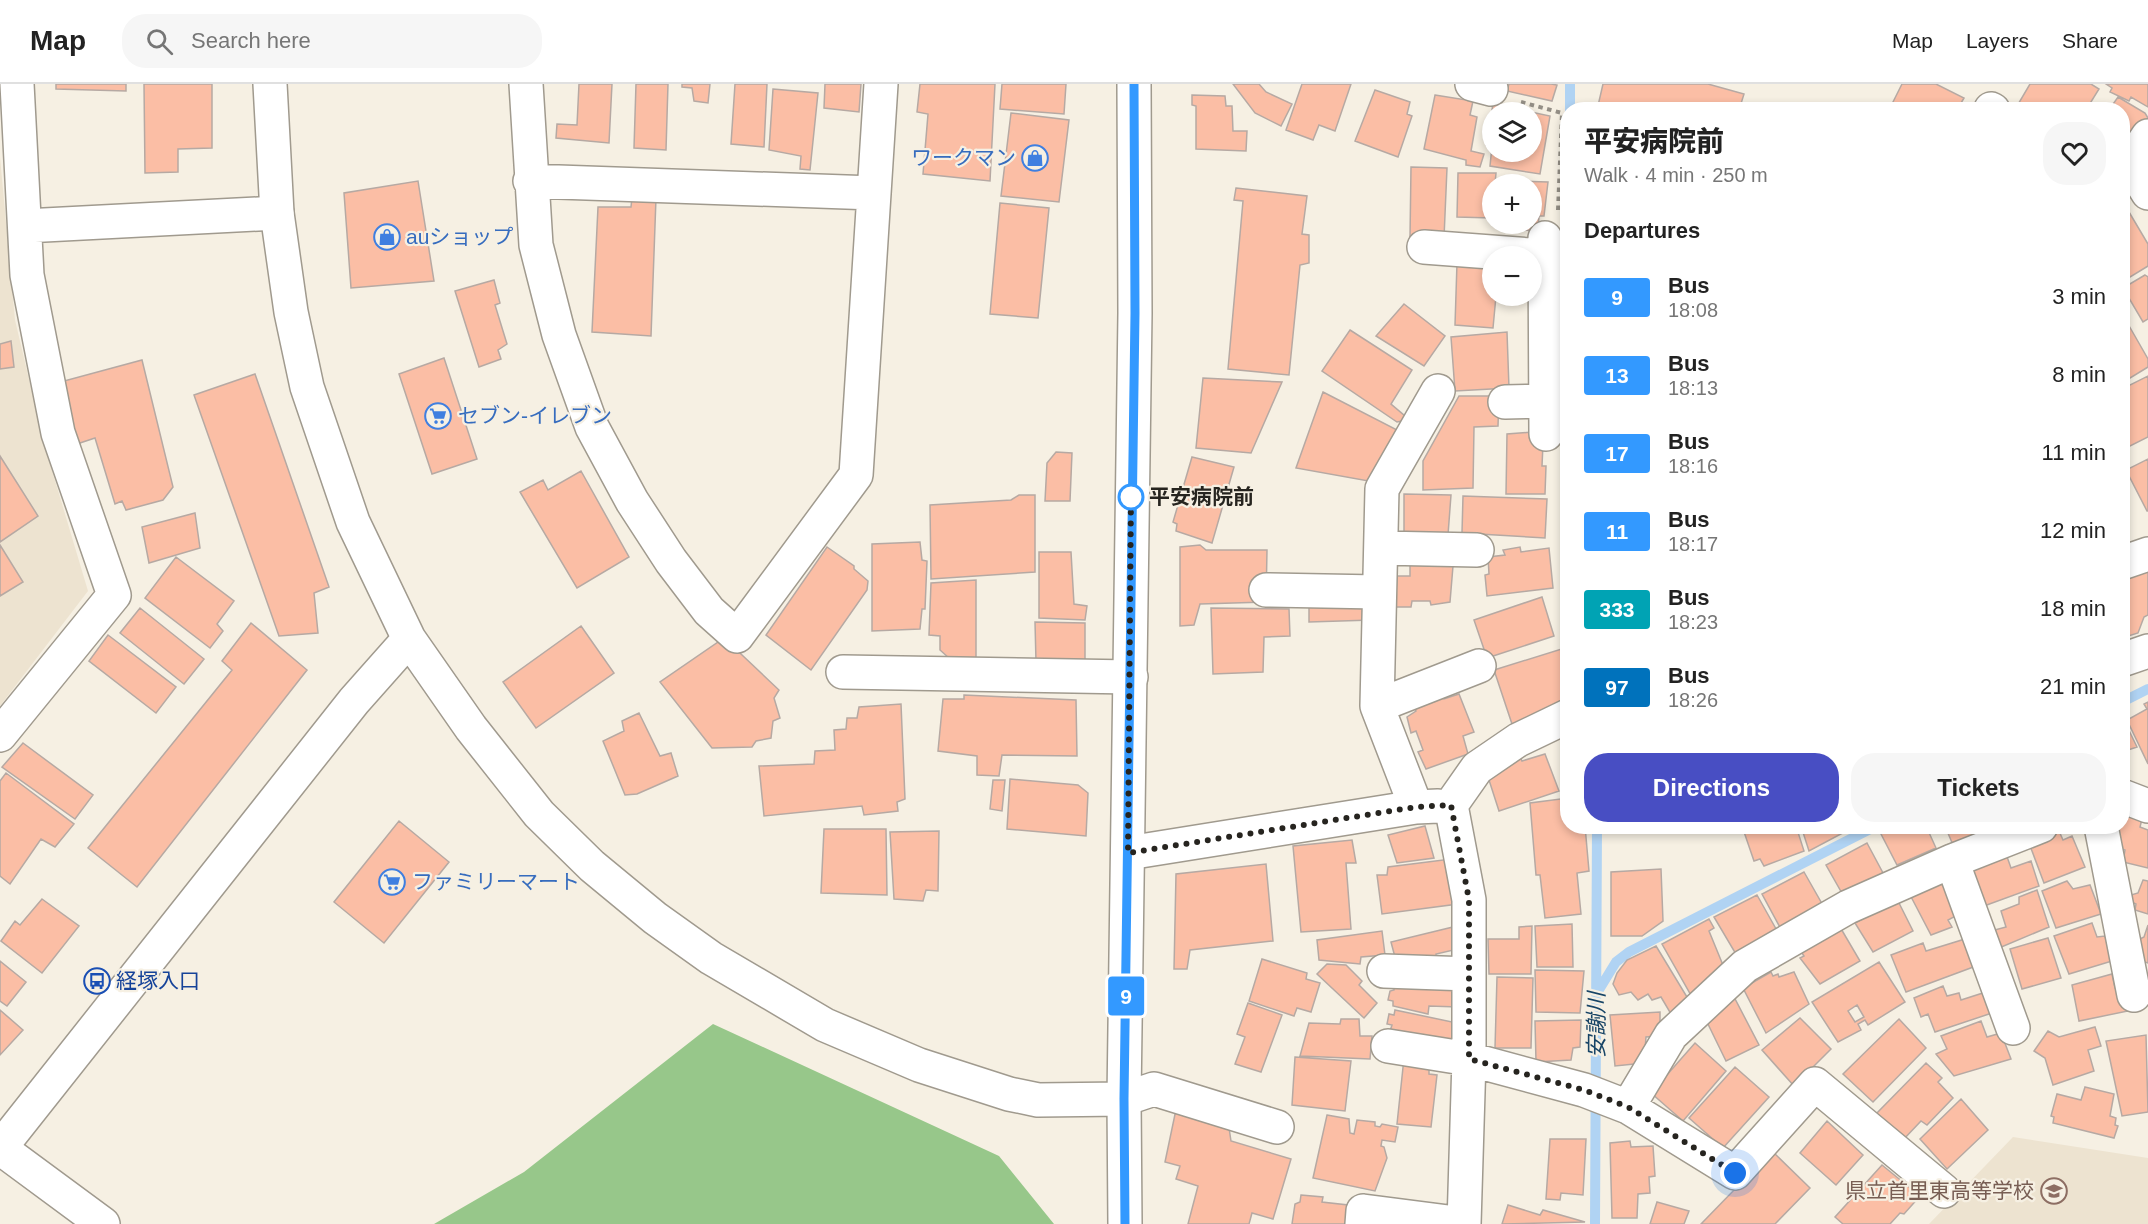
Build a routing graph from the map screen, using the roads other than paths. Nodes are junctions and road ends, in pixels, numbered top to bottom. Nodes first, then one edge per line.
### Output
1 (17, 84) edge
2 (270, 84) edge
3 (526, 84) edge
4 (881, 84) edge
5 (1134, 84) edge
6 (2148, 136) edge
7 (2130, 163) edge
8 (2130, 174) edge
9 (530, 181) junction
10 (874, 193) junction
11 (2148, 194) edge
12 (277, 213) junction
13 (25, 226) junction
14 (1424, 247) dead end
15 (1553, 255) edge
16 (1438, 391) dead end
17 (1546, 401) junction
18 (1506, 402) dead end
19 (1546, 434) dead end
20 (1381, 548) junction
21 (1477, 550) dead end
22 (2148, 554) edge
23 (2130, 560) edge
24 (1266, 590) dead end
25 (1378, 592) junction
26 (409, 639) junction
27 (2148, 651) edge
28 (2130, 657) edge
29 (1479, 666) dead end
30 (843, 672) dead end
31 (1131, 677) junction
32 (1377, 706) junction
33 (1560, 720) edge
34 (0, 735) edge
35 (2130, 799) edge
36 (1451, 805) junction
37 (2148, 806) edge
38 (1416, 807) junction
39 (2021, 834) edge
40 (2103, 834) edge
41 (1128, 853) junction
42 (1952, 861) junction
43 (1383, 971) dead end
44 (1469, 974) junction
45 (2134, 995) dead end
46 (2013, 1028) dead end
47 (1388, 1046) dead end
48 (1469, 1059) junction
49 (1124, 1099) junction
50 (1622, 1105) junction
51 (1277, 1127) dead end
52 (0, 1148) edge
53 (1944, 1191) dead end
54 (103, 1224) edge
55 (1125, 1224) edge
56 (1362, 1224) edge

1 - 13 street
2 - 12 street
3 - 9 street
4 - 10 street
5 - 31 street
6 - 7 street
8 - 11 street
9 - 10 street
9 - 10 street
12 - 13 street
12 - 26 street
13 - 34 street
14 - 15 street
15 - 17 street
16 - 20 street
17 - 18 street
17 - 19 street
20 - 21 street
20 - 25 street
22 - 23 street
24 - 25 street
25 - 32 street
26 - 49 street
26 - 52 street
27 - 28 street
29 - 32 street
30 - 31 street
31 - 41 street
32 - 38 street
33 - 36 street
35 - 37 street
36 - 38 street
36 - 44 street
38 - 41 street
39 - 42 street
40 - 45 street
41 - 49 street
42 - 46 street
42 - 50 street
43 - 44 street
44 - 48 street
47 - 48 street
48 - 50 street
48 - 56 street
49 - 51 street
49 - 55 street
50 - 53 street
52 - 54 street

